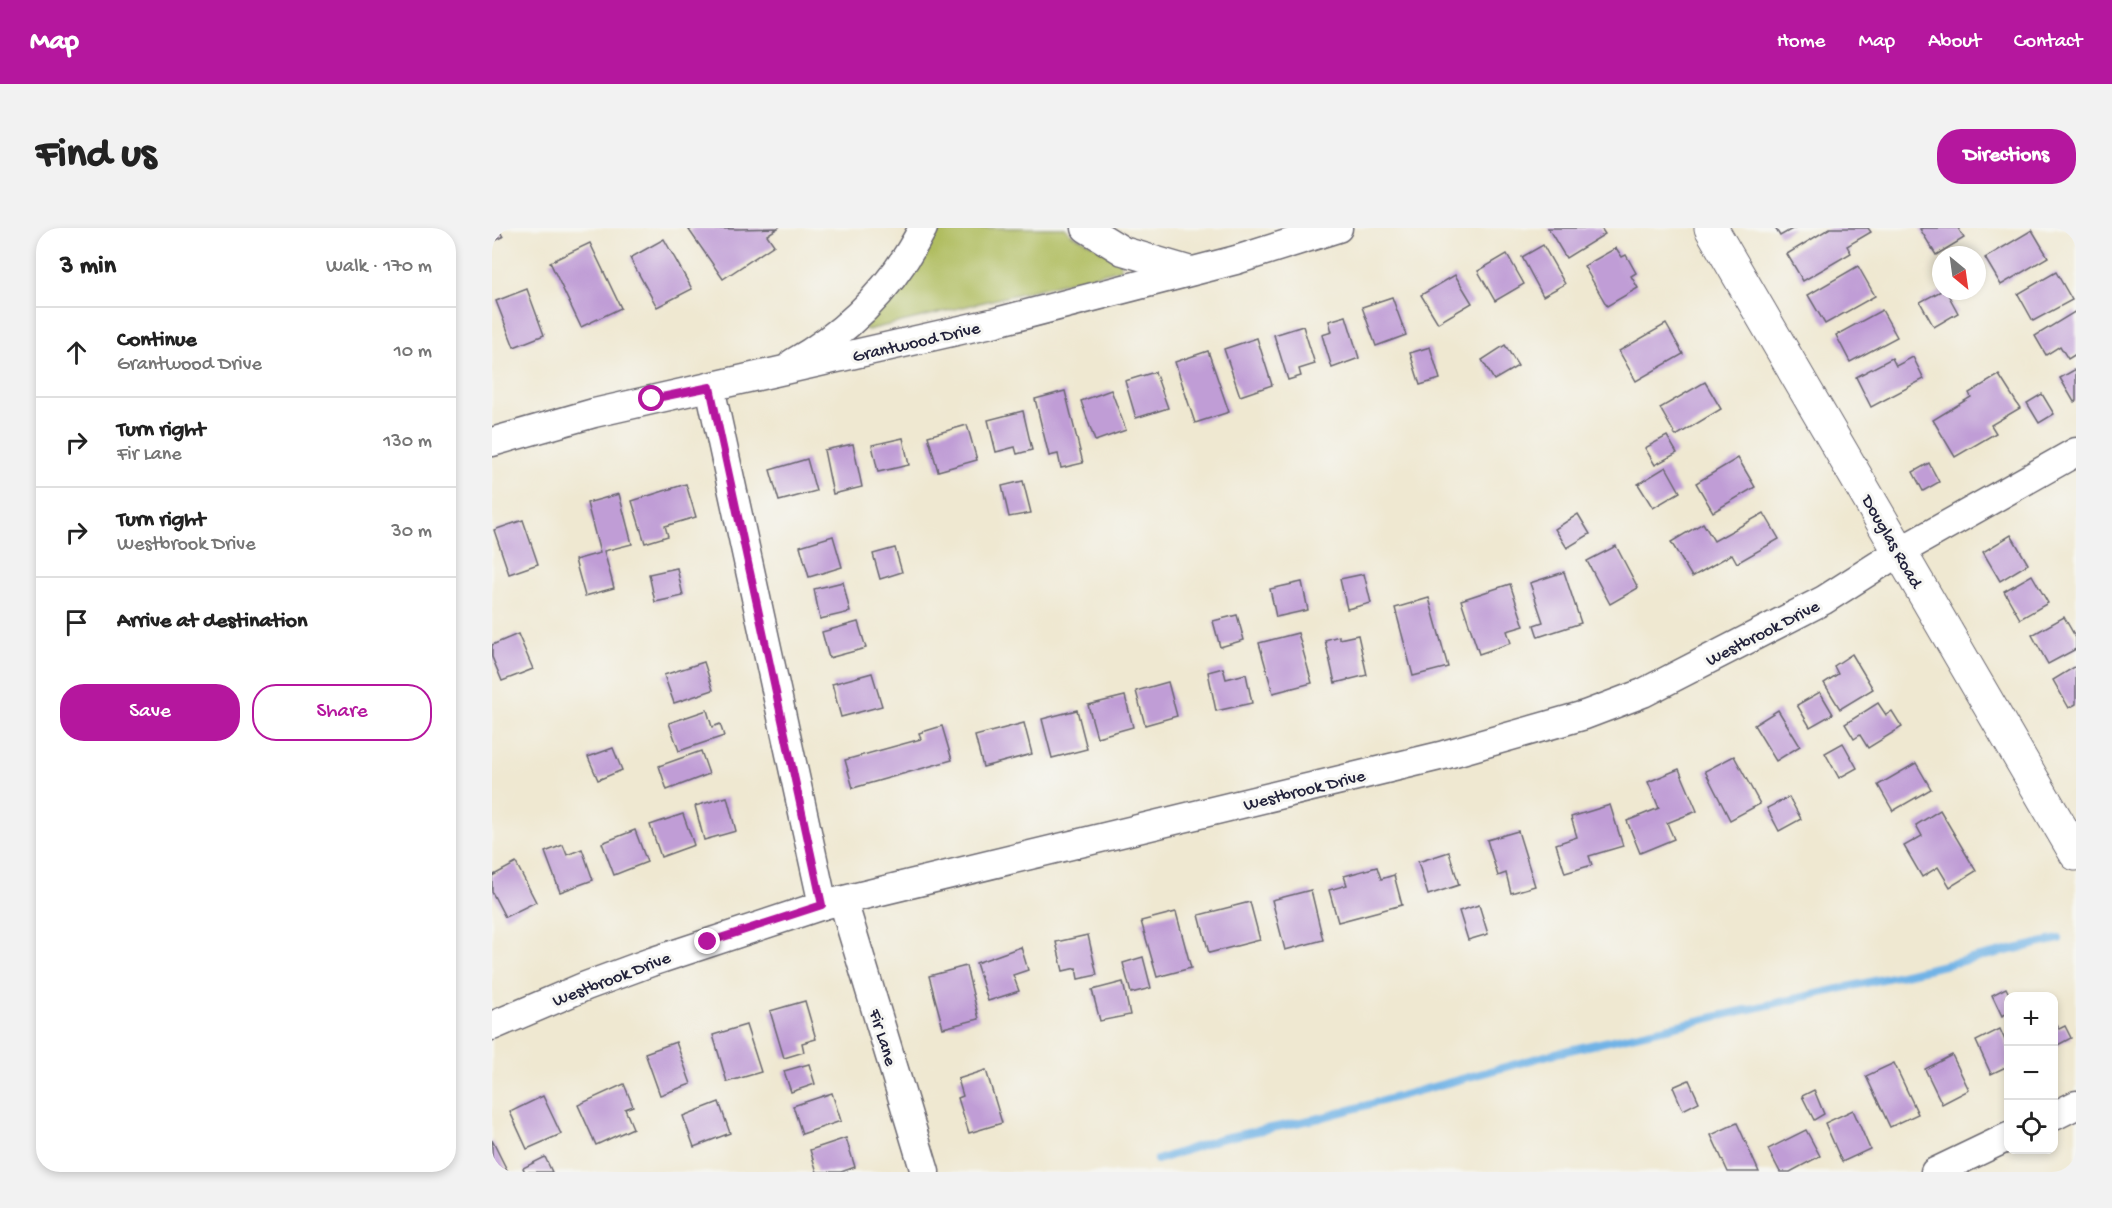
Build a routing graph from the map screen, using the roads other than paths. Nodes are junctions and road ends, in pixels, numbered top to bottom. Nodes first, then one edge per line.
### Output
1 (922, 228) edge
2 (1086, 228) edge
3 (1338, 228) edge
4 (1711, 228) edge
5 (1192, 272) junction
6 (777, 372) junction
7 (710, 387) junction
8 (492, 442) edge
9 (2076, 452) edge
10 (1899, 552) junction
11 (2076, 854) edge
12 (833, 903) junction
13 (492, 1026) edge
14 (2076, 1106) edge
15 (2058, 1114) edge
16 (2004, 1139) edge
17 (925, 1172) edge
18 (1935, 1172) edge

1 - 6 street
2 - 5 street
3 - 5 street, Grantwood Drive
4 - 10 street, Douglas Road
5 - 6 street, Grantwood Drive
6 - 7 street, Grantwood Drive
7 - 8 street, Grantwood Drive
7 - 12 street, Fir Lane
9 - 10 street, Westbrook Drive
10 - 11 street, Douglas Road
10 - 12 street, Westbrook Drive
12 - 13 street, Westbrook Drive
12 - 17 street, Fir Lane
14 - 15 street
16 - 18 street

